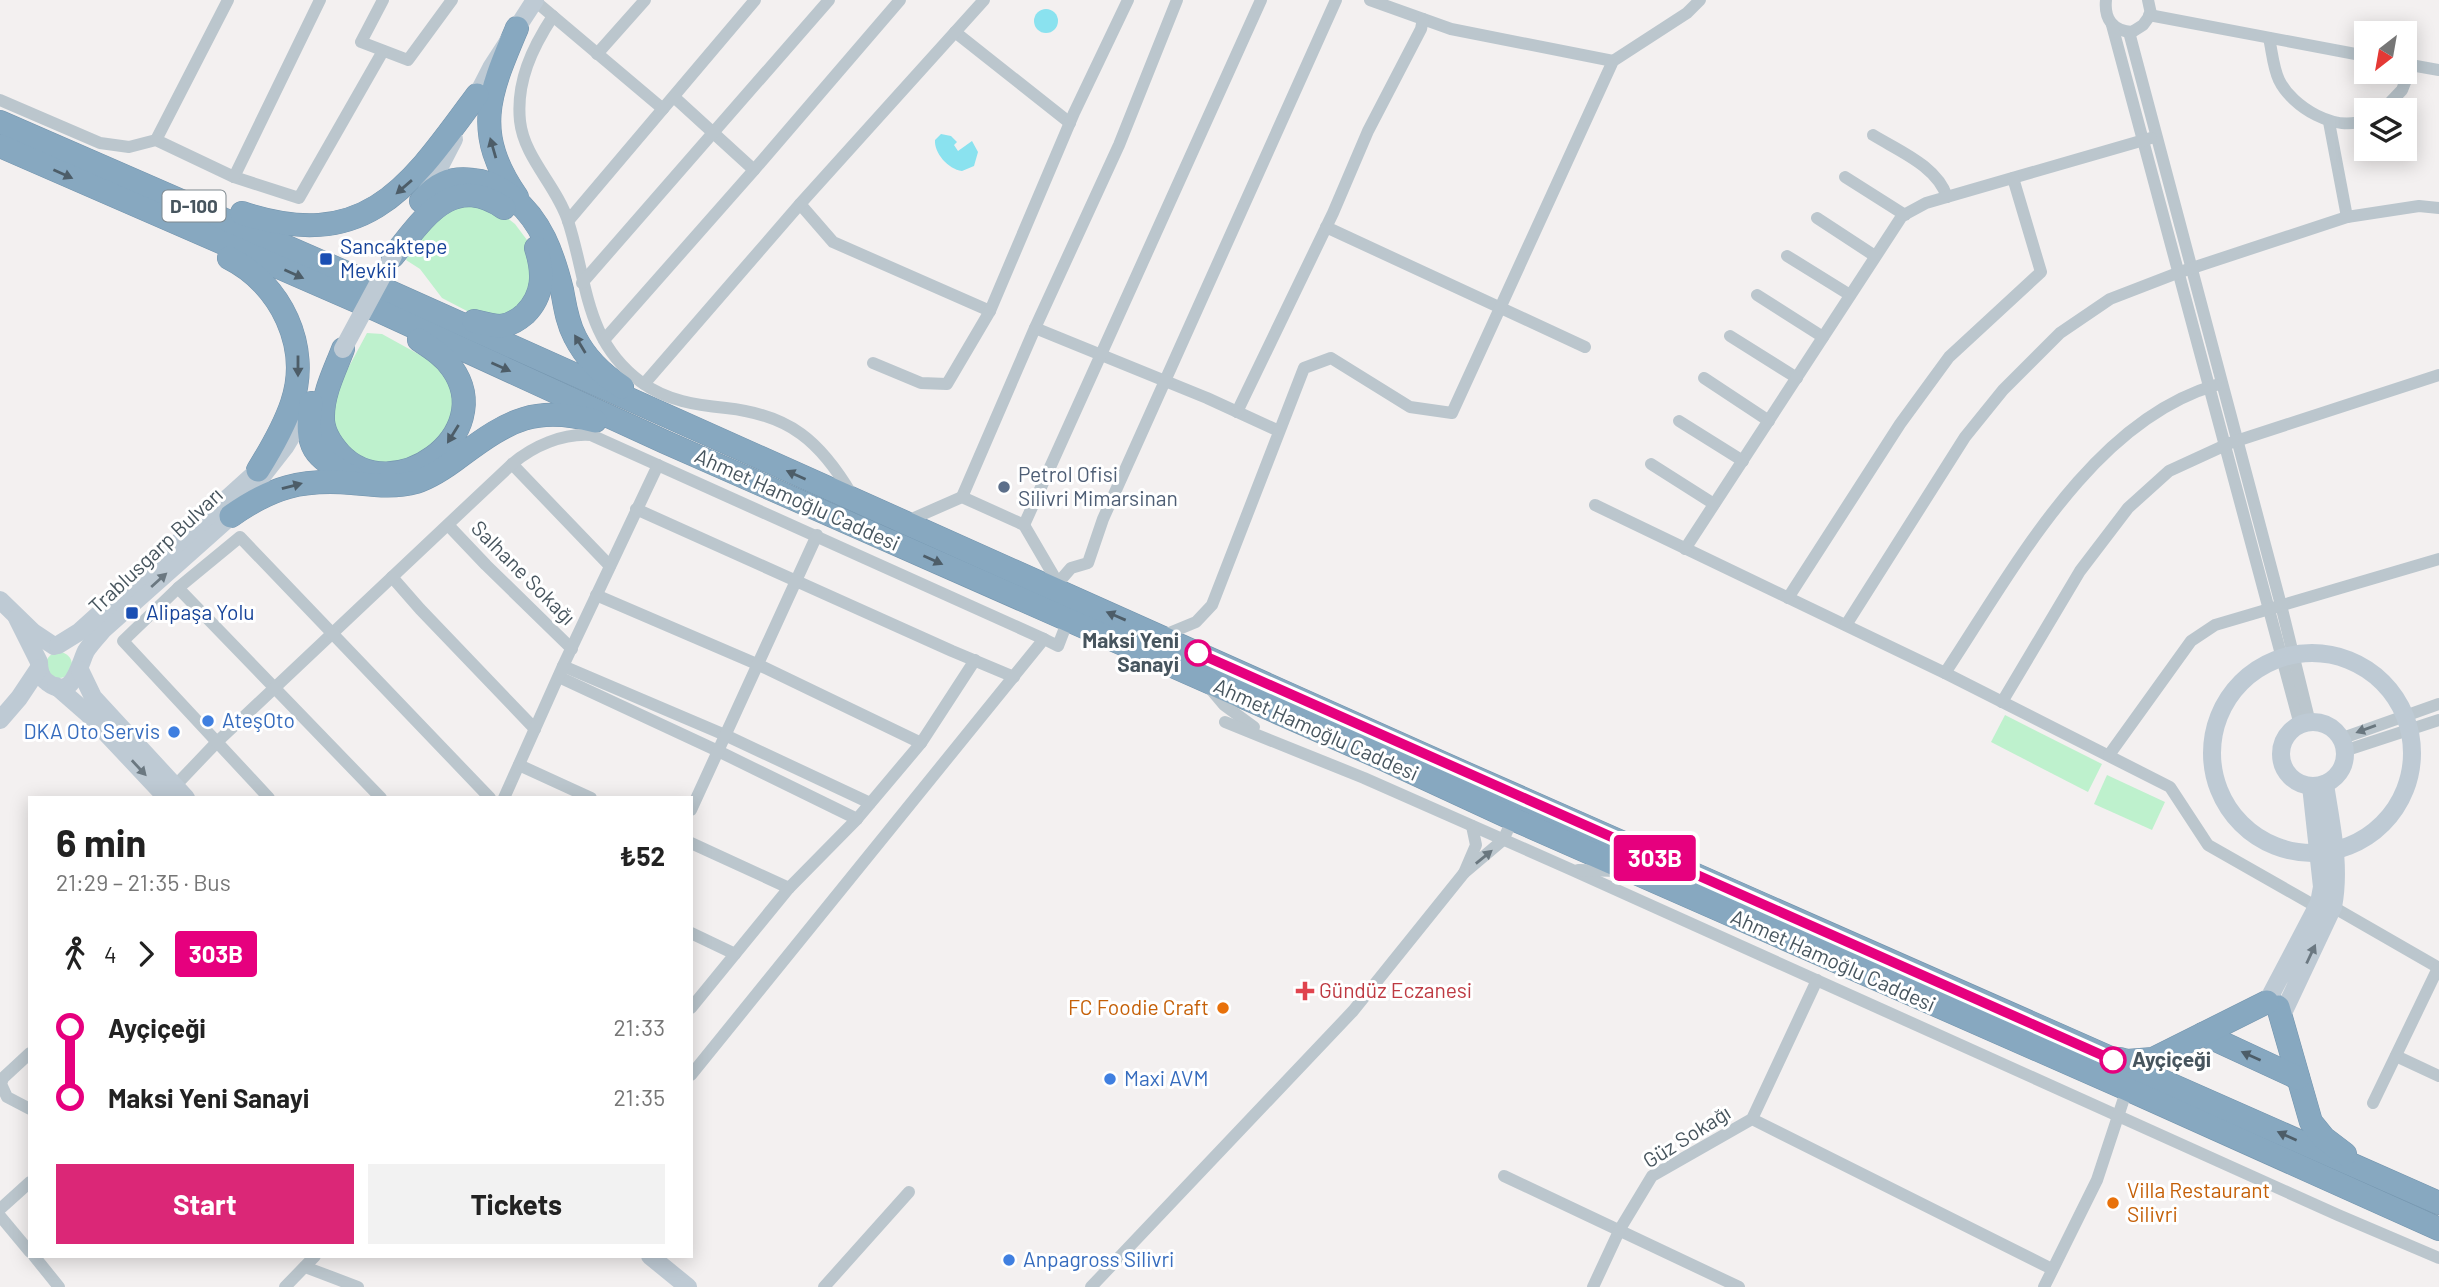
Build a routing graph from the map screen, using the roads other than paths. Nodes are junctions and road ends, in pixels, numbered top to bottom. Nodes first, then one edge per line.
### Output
1 (228, 0) edge
2 (320, 0) edge
3 (383, 0) edge
4 (452, 0) edge
5 (535, 0) edge
6 (645, 0) edge
7 (755, 0) edge
8 (829, 0) edge
9 (900, 0) edge
10 (984, 0) edge
11 (1128, 0) edge
12 (1177, 0) edge
13 (1261, 0) edge
14 (1336, 0) edge
15 (1370, 0) edge
16 (1700, 0) edge
17 (2106, 0) edge
18 (2148, 0) edge
19 (2150, 15) junction
20 (552, 16) junction
21 (1423, 19) junction
22 (2112, 25) junction
23 (517, 28) junction
24 (956, 32) junction
25 (2129, 32) junction
26 (2269, 38) junction
27 (383, 51) junction
28 (597, 54) junction
29 (2354, 54) edge
30 (1614, 61) junction
31 (2417, 66) edge
32 (2439, 70) edge
33 (477, 95) junction
34 (674, 97) junction
35 (0, 100) edge
36 (663, 109) junction
37 (0, 122) edge
38 (2329, 122) junction
39 (2354, 122) edge
40 (1070, 123) junction
41 (713, 132) junction
42 (1872, 135) dead end
43 (2151, 138) junction
44 (156, 140) junction
45 (0, 146) edge
46 (754, 170) junction
47 (234, 177) junction
48 (1845, 177) dead end
49 (2013, 178) junction
50 (145, 184) junction
51 (1947, 197) junction
52 (421, 201) junction
53 (800, 204) junction
54 (138, 206) junction
55 (525, 208) junction
56 (2439, 208) edge
57 (1905, 215) junction
58 (2347, 217) junction
59 (1817, 218) dead end
60 (568, 221) junction
61 (1326, 228) junction
62 (393, 256) junction
63 (1787, 256) dead end
64 (1875, 256) junction
65 (2193, 268) junction
66 (2180, 272) junction
67 (582, 283) junction
68 (1756, 295) dead end
69 (1850, 295) junction
70 (382, 301) junction
71 (1500, 308) junction
72 (990, 311) junction
73 (1035, 328) junction
74 (1730, 336) dead end
75 (1823, 337) junction
76 (604, 340) junction
77 (1585, 347) dead end
78 (343, 349) junction
79 (1100, 355) junction
80 (873, 363) dead end
81 (2439, 375) edge
82 (1797, 377) junction
83 (1704, 378) dead end
84 (1165, 382) junction
85 (2223, 383) junction
86 (644, 384) junction
87 (2209, 387) junction
88 (312, 403) junction
89 (1237, 412) junction
90 (1679, 421) dead end
91 (1769, 421) junction
92 (691, 428) junction
93 (1279, 431) junction
94 (2238, 440) junction
95 (665, 442) junction
96 (2225, 445) junction
97 (1743, 461) junction
98 (512, 464) junction
99 (1651, 464) dead end
100 (658, 465) junction
101 (258, 470) junction
102 (376, 485) junction
103 (962, 497) junction
104 (855, 501) junction
105 (1714, 504) junction
106 (1595, 505) dead end
107 (636, 509) junction
108 (231, 516) junction
109 (904, 522) junction
110 (448, 525) junction
111 (1024, 525) junction
112 (817, 535) junction
113 (1685, 549) junction
114 (2439, 559) edge
115 (610, 566) junction
116 (392, 577) junction
117 (797, 581) junction
118 (178, 588) junction
119 (1061, 588) junction
120 (596, 595) junction
121 (1788, 598) junction
122 (0, 600) edge
123 (2281, 605) junction
124 (2268, 609) junction
125 (17, 618) junction
126 (1068, 620) junction
127 (1846, 625) junction
128 (332, 633) junction
129 (1162, 636) junction
130 (1044, 639) junction
131 (56, 645) junction
132 (572, 649) junction
133 (2287, 656) junction
134 (975, 660) junction
135 (39, 665) junction
136 (758, 665) junction
137 (80, 667) junction
138 (561, 671) junction
139 (1945, 673) junction
140 (1014, 677) junction
141 (1201, 678) junction
142 (54, 686) junction
143 (274, 688) junction
144 (2002, 702) junction
145 (2439, 705) edge
146 (2, 718) edge
147 (2439, 720) edge
148 (1225, 722) dead end
149 (2405, 723) junction
150 (2305, 724) junction
151 (535, 729) junction
152 (725, 735) junction
153 (217, 742) junction
154 (921, 743) junction
155 (2342, 745) junction
156 (1295, 749) junction
157 (718, 751) junction
158 (2109, 755) junction
159 (519, 765) junction
160 (2318, 785) junction
161 (174, 795) edge
162 (267, 796) edge
163 (379, 796) edge
164 (488, 796) edge
165 (505, 796) edge
166 (587, 796) edge
167 (870, 803) junction
168 (693, 806) edge
169 (857, 819) junction
170 (1472, 826) junction
171 (1508, 830) junction
172 (693, 845) edge
173 (2328, 853) junction
174 (1570, 869) junction
175 (1630, 870) junction
176 (1464, 873) junction
177 (789, 888) junction
178 (2325, 907) junction
179 (693, 934) edge
180 (735, 954) junction
181 (2439, 968) edge
182 (1817, 980) junction
183 (2273, 1004) junction
184 (693, 1006) edge
185 (2203, 1034) junction
186 (2091, 1051) junction
187 (28, 1055) edge
188 (2396, 1056) junction
189 (693, 1072) edge
190 (2439, 1076) edge
191 (2298, 1078) junction
192 (2127, 1089) junction
193 (2373, 1104) dead end
194 (28, 1108) edge
195 (2119, 1115) junction
196 (1752, 1119) junction
197 (1504, 1176) dead end
198 (28, 1184) edge
199 (2402, 1187) junction
200 (909, 1192) dead end
201 (2439, 1203) edge
202 (0, 1209) edge
203 (0, 1216) edge
204 (1620, 1229) junction
205 (2439, 1229) edge
206 (28, 1250) edge
207 (36, 1258) edge
208 (652, 1258) edge
209 (2439, 1258) edge
210 (311, 1260) edge
211 (2052, 1269) junction
212 (288, 1286) edge
213 (59, 1287) edge
214 (358, 1287) edge
215 (688, 1287) edge
216 (824, 1287) edge
217 (1091, 1287) edge
218 (1593, 1287) edge
219 (1739, 1287) edge
220 (2043, 1287) edge

1 - 44 street
2 - 47 street
3 - 27 street
4 - 27 street
5 - 20 street
5 - 23 main road, Trablusgarp Bulvarı
6 - 28 street
7 - 34 street
8 - 41 street
9 - 46 street
10 - 24 street
11 - 40 street
12 - 73 street
13 - 79 street
14 - 84 street
15 - 21 street
16 - 30 street
17 - 22 street
18 - 19 street
19 - 25 street
19 - 26 street
20 - 28 street
20 - 60 street
21 - 30 street
21 - 61 street
22 - 25 street
22 - 43 street
23 - 33 main road, Trablusgarp Bulvarı
55 -> 23 highway
24 - 40 street
24 - 53 street
25 - 43 street
26 - 29 street
26 - 38 street
27 - 47 street
28 - 36 street
30 - 71 street
31 - 32 street
33 -> 50 highway
33 - 52 main road, Trablusgarp Bulvarı
34 - 36 street
34 - 41 street
35 - 44 street
36 - 60 street
37 - 50 highway, Ahmet Hamoğlu Caddesi / D-100
38 - 39 street
38 - 58 street
40 - 72 street
41 - 46 street
41 - 67 street
42 - 51 street
43 - 49 street
43 - 65 street
43 - 66 street
44 - 47 street
45 -> 54 highway, Ahmet Hamoğlu Caddesi / D-100
46 - 76 street
48 - 57 street
49 - 51 street
49 - 121 street
50 - 70 highway, Ahmet Hamoğlu Caddesi / D-100
51 - 57 street
52 - 55 highway
52 - 62 main road, Trablusgarp Bulvarı
53 - 72 street
53 - 86 street
54 -> 70 highway, Ahmet Hamoğlu Caddesi / D-100
54 -> 101 highway
92 -> 55 highway
56 - 58 street
57 - 64 street
58 - 65 street
59 - 64 street
60 - 67 street
61 - 71 street
61 - 89 street
62 - 70 highway
62 - 78 main road, Trablusgarp Bulvarı, bridge
63 - 69 street
64 - 69 street
65 - 66 street
65 - 85 street
66 - 87 street
66 - 127 street
67 - 76 street
68 - 75 street
69 - 75 street
70 -> 78 highway
70 - 92 highway, Ahmet Hamoğlu Caddesi / D-100
70 -> 95 highway, Ahmet Hamoğlu Caddesi / D-100
71 - 77 street
71 - 93 street
72 - 80 street
73 - 79 street
73 - 103 street
74 - 82 street
75 - 82 street
76 - 86 street
78 - 88 main road, Trablusgarp Bulvarı
79 - 84 street
79 - 111 street
81 - 94 street
82 - 91 street
83 - 91 street
84 - 89 street
84 - 119 street
85 - 87 street
85 - 94 street
86 - 104 street
87 - 96 street
87 - 139 street
88 - 101 main road, Trablusgarp Bulvarı
88 - 102 highway
88 - 108 main road, Trablusgarp Bulvarı
89 - 93 street
90 - 97 street
91 - 97 street
104 -> 92 highway, Ahmet Hamoğlu Caddesi / D-100
93 - 129 street
94 - 96 street
94 - 123 street
95 - 102 highway
95 -> 126 highway, Ahmet Hamoğlu Caddesi / D-100
96 - 124 street
96 - 144 street
97 - 105 street
98 - 100 street
98 - 110 street
98 - 115 street
99 - 105 street
100 - 107 street
100 - 112 street
101 - 131 main road, Trablusgarp Bulvarı
108 -> 102 highway
103 - 109 street
103 - 111 street
104 - 109 highway, Ahmet Hamoğlu Caddesi / D-100
105 - 113 street
106 - 113 street
107 - 115 street
107 - 117 street
137 -> 108 main road, Trablusgarp Bulvarı
109 - 119 highway, Ahmet Hamoğlu Caddesi / D-100
110 - 116 street
110 - 132 street, Salhane Sokağı
111 - 119 street
112 - 117 street
112 - 130 street
113 - 121 street
114 - 123 street
115 - 120 street
116 - 128 street
116 - 151 street
117 - 134 street
117 - 136 street
118 - 128 street
118 - 143 street
118 - 153 street
129 -> 119 highway, Ahmet Hamoğlu Caddesi / D-100
120 - 132 street
120 - 136 street
121 - 127 street
122 - 125 main road
123 - 124 street
123 - 133 street
124 - 133 street
124 - 158 street
125 - 131 main road
125 - 135 main road
126 - 130 street
126 - 141 highway, Ahmet Hamoğlu Caddesi / D-100
127 - 139 street
128 - 143 street
128 - 164 street
129 - 186 highway, Ahmet Hamoğlu Caddesi / D-100
130 - 140 street
131 - 135 main road
131 - 137 main road
132 - 138 street
133 - 149 main road
133 - 150 street
133 - 173 main road
134 - 140 street
134 - 154 street
135 - 142 main road
135 - 146 main road
136 - 152 street
136 - 154 street
137 - 142 main road
137 - 161 main road
138 - 151 street
138 - 152 street
138 - 157 street
139 - 144 street
140 - 189 street
141 - 156 street
141 - 171 highway, Ahmet Hamoğlu Caddesi / D-100
142 - 146 main road
142 -> 161 main road
143 - 153 street
143 - 163 street
144 - 158 street
145 - 149 street
147 - 149 street
148 - 156 street
149 - 155 street
149 - 173 main road
150 - 155 main road
150 - 160 main road
151 - 159 street
152 - 157 street
152 - 167 street
153 - 161 street
153 - 162 street
154 - 167 street
155 - 160 main road
156 - 170 street
157 - 168 street
157 - 169 street
158 - 178 street
159 - 165 street
159 - 166 street
160 - 173 main road
167 - 169 street
169 - 177 street
170 - 171 street
170 - 176 street
171 - 174 street
171 - 175 highway, Ahmet Hamoğlu Caddesi / D-100
176 -> 171 street
172 - 177 street
173 - 178 main road
174 - 175 street
174 - 182 street
175 - 192 highway, Ahmet Hamoğlu Caddesi / D-100
176 - 217 street
177 - 180 street
178 - 181 street
178 - 183 main road
179 - 180 street
180 - 184 street
181 - 188 street
182 - 195 street
182 - 196 street, Güz Sokağı
183 - 185 highway
183 - 191 highway
185 - 186 highway
191 -> 185 highway
199 -> 186 highway, Ahmet Hamoğlu Caddesi / D-100
187 - 194 street
188 - 190 street
188 - 193 street
191 - 199 highway
192 - 195 street
192 - 205 highway, Ahmet Hamoğlu Caddesi / D-100
195 - 209 street
195 - 211 street
196 - 204 street, Güz Sokağı
196 - 211 street
197 - 204 street
198 - 202 street
199 - 201 highway, Ahmet Hamoğlu Caddesi / D-100
200 - 216 street
203 - 206 street
204 - 218 street, Güz Sokağı
204 - 219 street
207 - 213 street
208 - 215 main road
210 - 212 street
210 - 214 street
211 - 220 street

